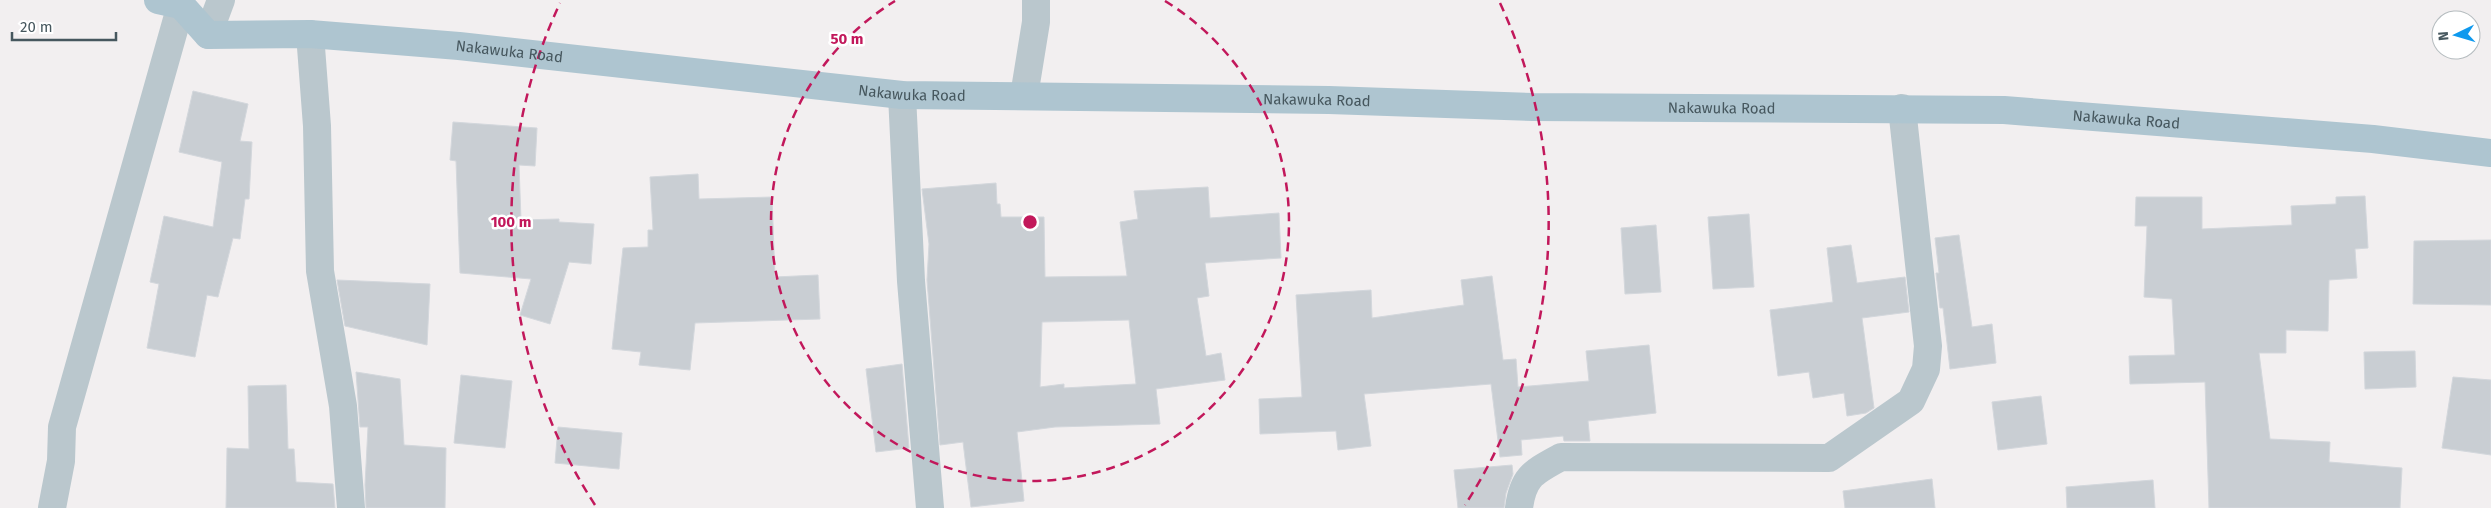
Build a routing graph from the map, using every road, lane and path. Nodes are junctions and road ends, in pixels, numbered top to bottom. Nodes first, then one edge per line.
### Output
1 (221, 0) edge
2 (1036, 0) edge
3 (169, 3) edge
4 (310, 34) junction
5 (208, 35) junction
6 (902, 95) junction
7 (1024, 96) junction
8 (1902, 108) junction
9 (2491, 154) edge
10 (52, 508) edge
11 (351, 508) edge
12 (930, 508) edge
13 (1519, 508) edge

1 - 5 street
2 - 7 street
3 - 5 main road
3 - 10 street
4 - 5 main road, Nakawuka Road
4 - 6 main road, Nakawuka Road
4 - 11 street
6 - 7 main road, Nakawuka Road
6 - 12 street
7 - 8 main road, Nakawuka Road
8 - 9 main road, Nakawuka Road
8 - 13 street

